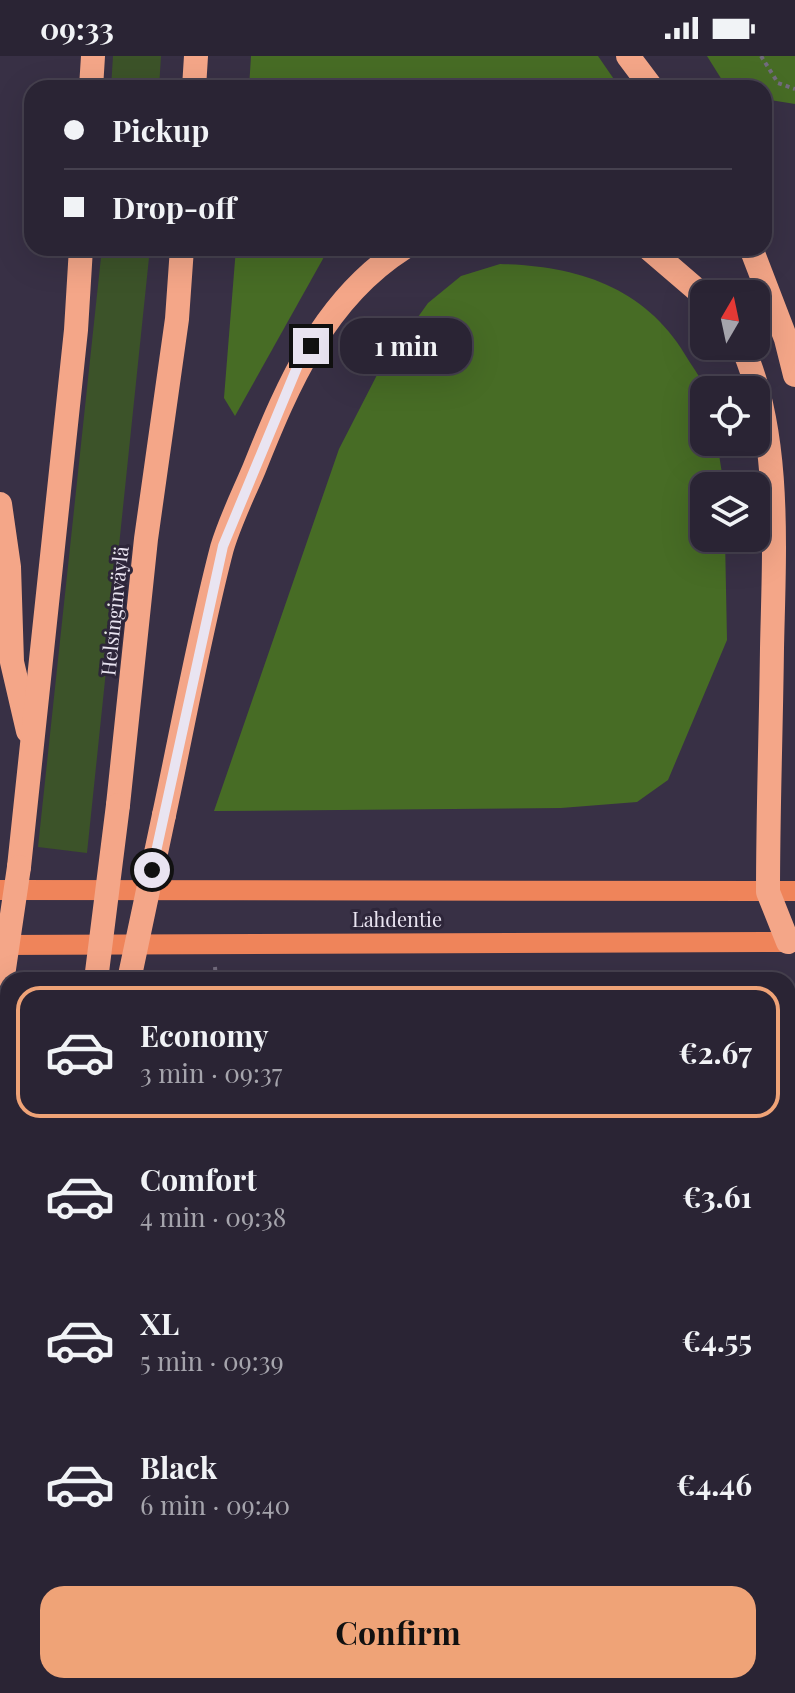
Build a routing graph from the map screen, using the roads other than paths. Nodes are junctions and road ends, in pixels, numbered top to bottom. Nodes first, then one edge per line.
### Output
1 (93, 56) edge
2 (196, 56) edge
3 (628, 56) edge
4 (92, 80) edge
5 (194, 80) edge
6 (646, 80) edge
7 (81, 256) edge
8 (181, 256) edge
9 (391, 256) edge
10 (657, 256) edge
11 (754, 256) edge
12 (690, 284) edge
13 (748, 360) edge
14 (795, 375) edge
15 (0, 504) edge
16 (32, 747) junction
17 (0, 890) edge
18 (795, 891) edge
19 (768, 892) junction
20 (793, 936) edge
21 (0, 945) edge
22 (4, 972) edge
23 (97, 972) edge
24 (131, 972) edge

1 - 4 highway
2 - 5 highway
3 - 6 highway
7 - 16 highway
8 - 23 highway, Helsinginväylä, bridge
9 - 24 highway, bridge
10 - 12 highway
11 - 14 highway
13 - 19 highway
15 - 16 highway
16 - 22 highway, bridge
17 - 19 main road, Lahdentie
18 - 19 main road, Lahdentie
19 - 20 highway
20 - 21 main road, Lahdentie

